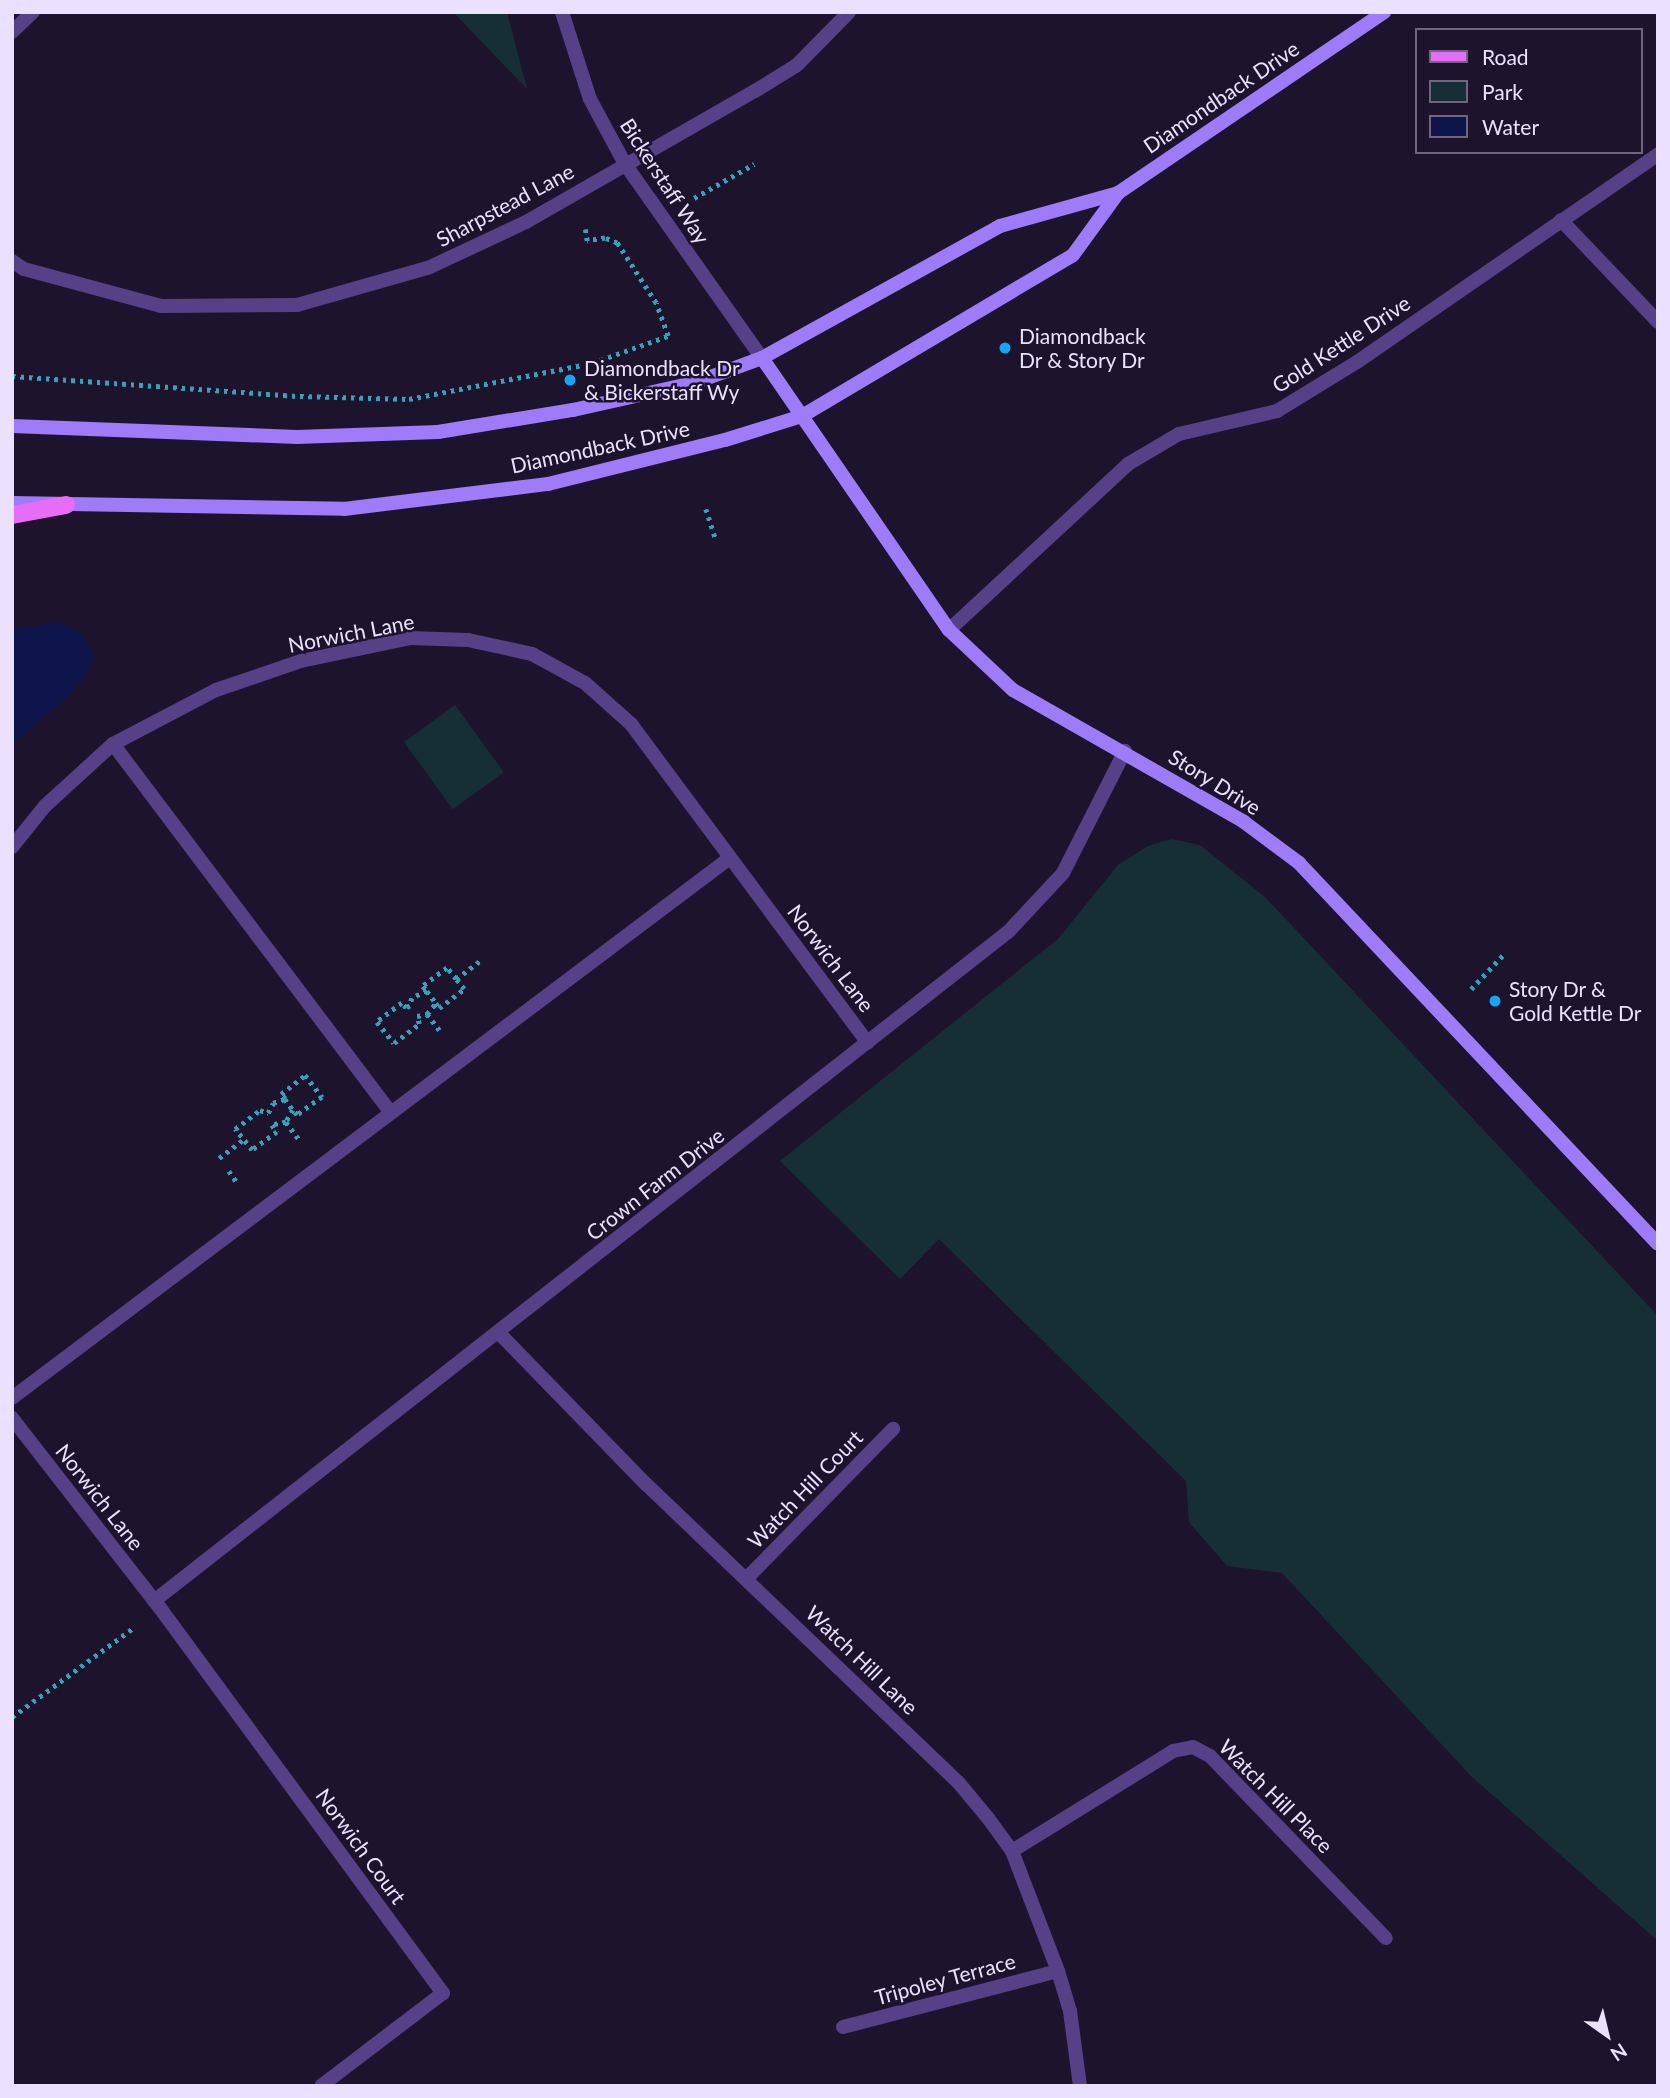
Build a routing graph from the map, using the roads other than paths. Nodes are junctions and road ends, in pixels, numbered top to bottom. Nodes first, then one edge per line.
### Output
1 (33, 12) edge
2 (562, 12) edge
3 (849, 12) edge
4 (1384, 12) edge
5 (12, 32) edge
6 (1658, 154) edge
7 (625, 164) junction
8 (1118, 193) junction
9 (1562, 220) junction
10 (12, 261) edge
11 (1658, 322) edge
12 (762, 358) junction
13 (802, 416) junction
14 (12, 426) edge
15 (12, 503) edge
16 (66, 505) junction
17 (12, 515) edge
18 (949, 630) junction
19 (113, 744) junction
20 (1125, 751) junction
21 (12, 847) edge
22 (730, 858) junction
23 (869, 1043) junction
24 (390, 1111) junction
25 (1658, 1244) edge
26 (499, 1333) junction
27 (12, 1398) edge
28 (12, 1418) edge
29 (893, 1429) dead end
30 (747, 1578) junction
31 (154, 1601) junction
32 (1012, 1851) junction
33 (1386, 1938) dead end
34 (1058, 1971) junction
35 (843, 2027) dead end
36 (321, 2086) edge
37 (1080, 2086) edge

1 - 5 street
2 - 7 street, Bickerstaff Way
3 - 7 street, Sharpstead Lane
4 - 8 street, Diamondback Drive
6 - 9 street, Gold Kettle Drive
7 - 10 street, Sharpstead Lane
7 - 12 street, Bickerstaff Way
8 - 12 street, Diamondback Drive
8 - 13 street, Diamondback Drive
9 - 11 street
9 - 18 street, Gold Kettle Drive
12 - 13 street, Story Drive
12 - 14 street, Diamondback Drive
13 - 16 street, Diamondback Drive
13 - 18 street, Story Drive
15 - 16 street, Diamondback Drive
16 - 17 main road
18 - 20 street, Story Drive
19 - 21 street, Norwich Lane
19 - 22 street, Norwich Lane
19 - 24 street
20 - 23 street, Crown Farm Drive
20 - 25 street, Story Drive
22 - 23 street, Norwich Lane
22 - 24 street
23 - 26 street, Crown Farm Drive
24 - 27 street
26 - 30 street, Watch Hill Lane
26 - 31 street, Crown Farm Drive
28 - 31 street, Norwich Lane
29 - 30 street, Watch Hill Court
30 - 32 street, Watch Hill Lane
31 - 36 street, Norwich Court
32 - 33 street, Watch Hill Place
32 - 34 street, Watch Hill Lane
34 - 35 street, Tripoley Terrace
34 - 37 street, Watch Hill Lane

